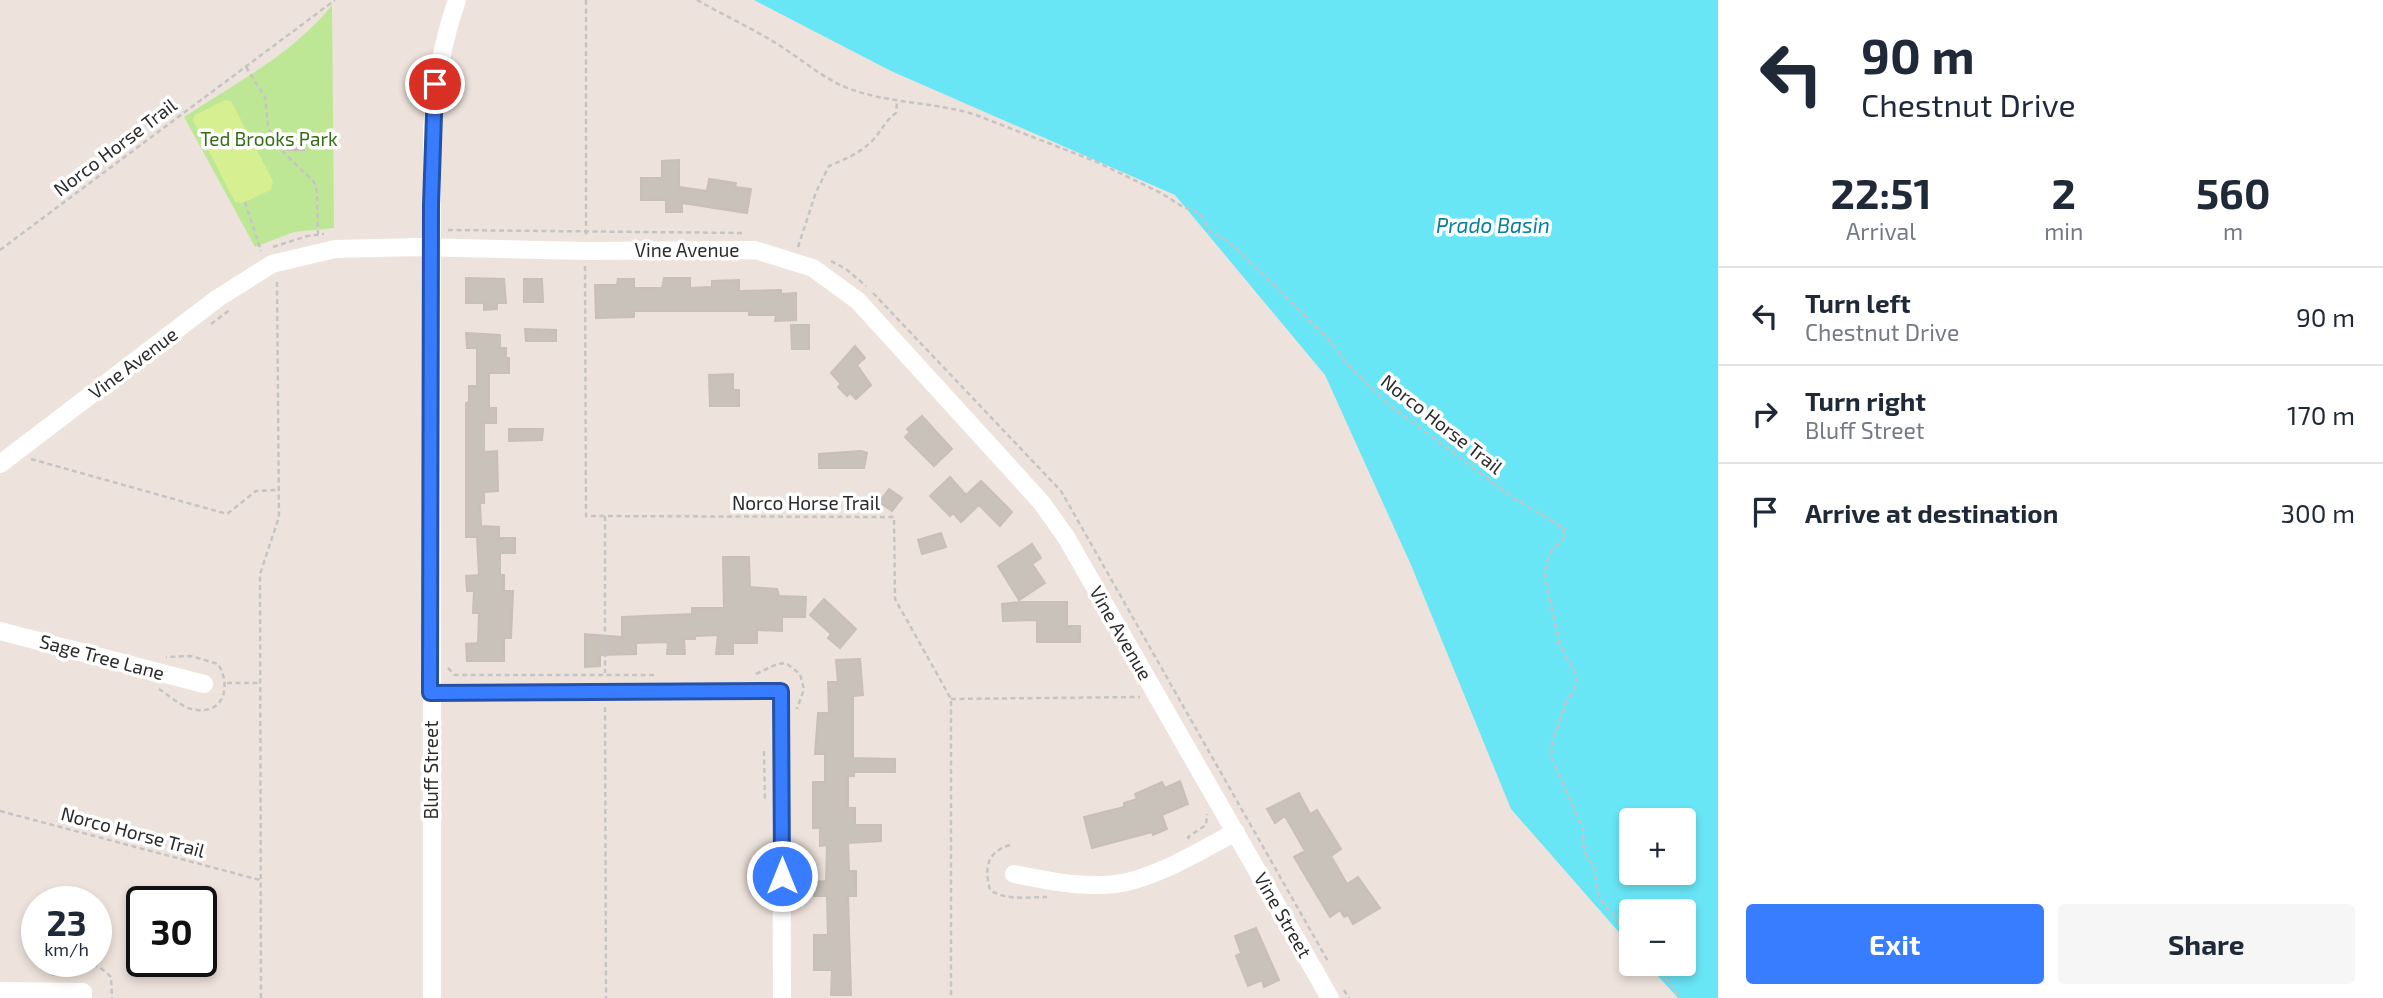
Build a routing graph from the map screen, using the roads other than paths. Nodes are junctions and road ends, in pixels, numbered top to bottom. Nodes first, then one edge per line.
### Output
1 (457, 0) edge
2 (440, 247) junction
3 (0, 464) edge
4 (0, 631) edge
5 (204, 684) dead end
6 (430, 693) junction
7 (1236, 832) junction
8 (1014, 874) dead end
9 (0, 992) edge
10 (1336, 993) edge
11 (83, 998) edge
12 (432, 998) edge
13 (782, 998) edge

1 - 2 street, Bluff Street
2 - 3 street, Vine Avenue
2 - 6 street, Bluff Street
2 - 7 street, Vine Avenue
4 - 5 street, Sage Tree Lane
6 - 12 street, Bluff Street
6 - 13 street
7 - 8 street
7 - 10 street, Vine Street
9 - 11 street

